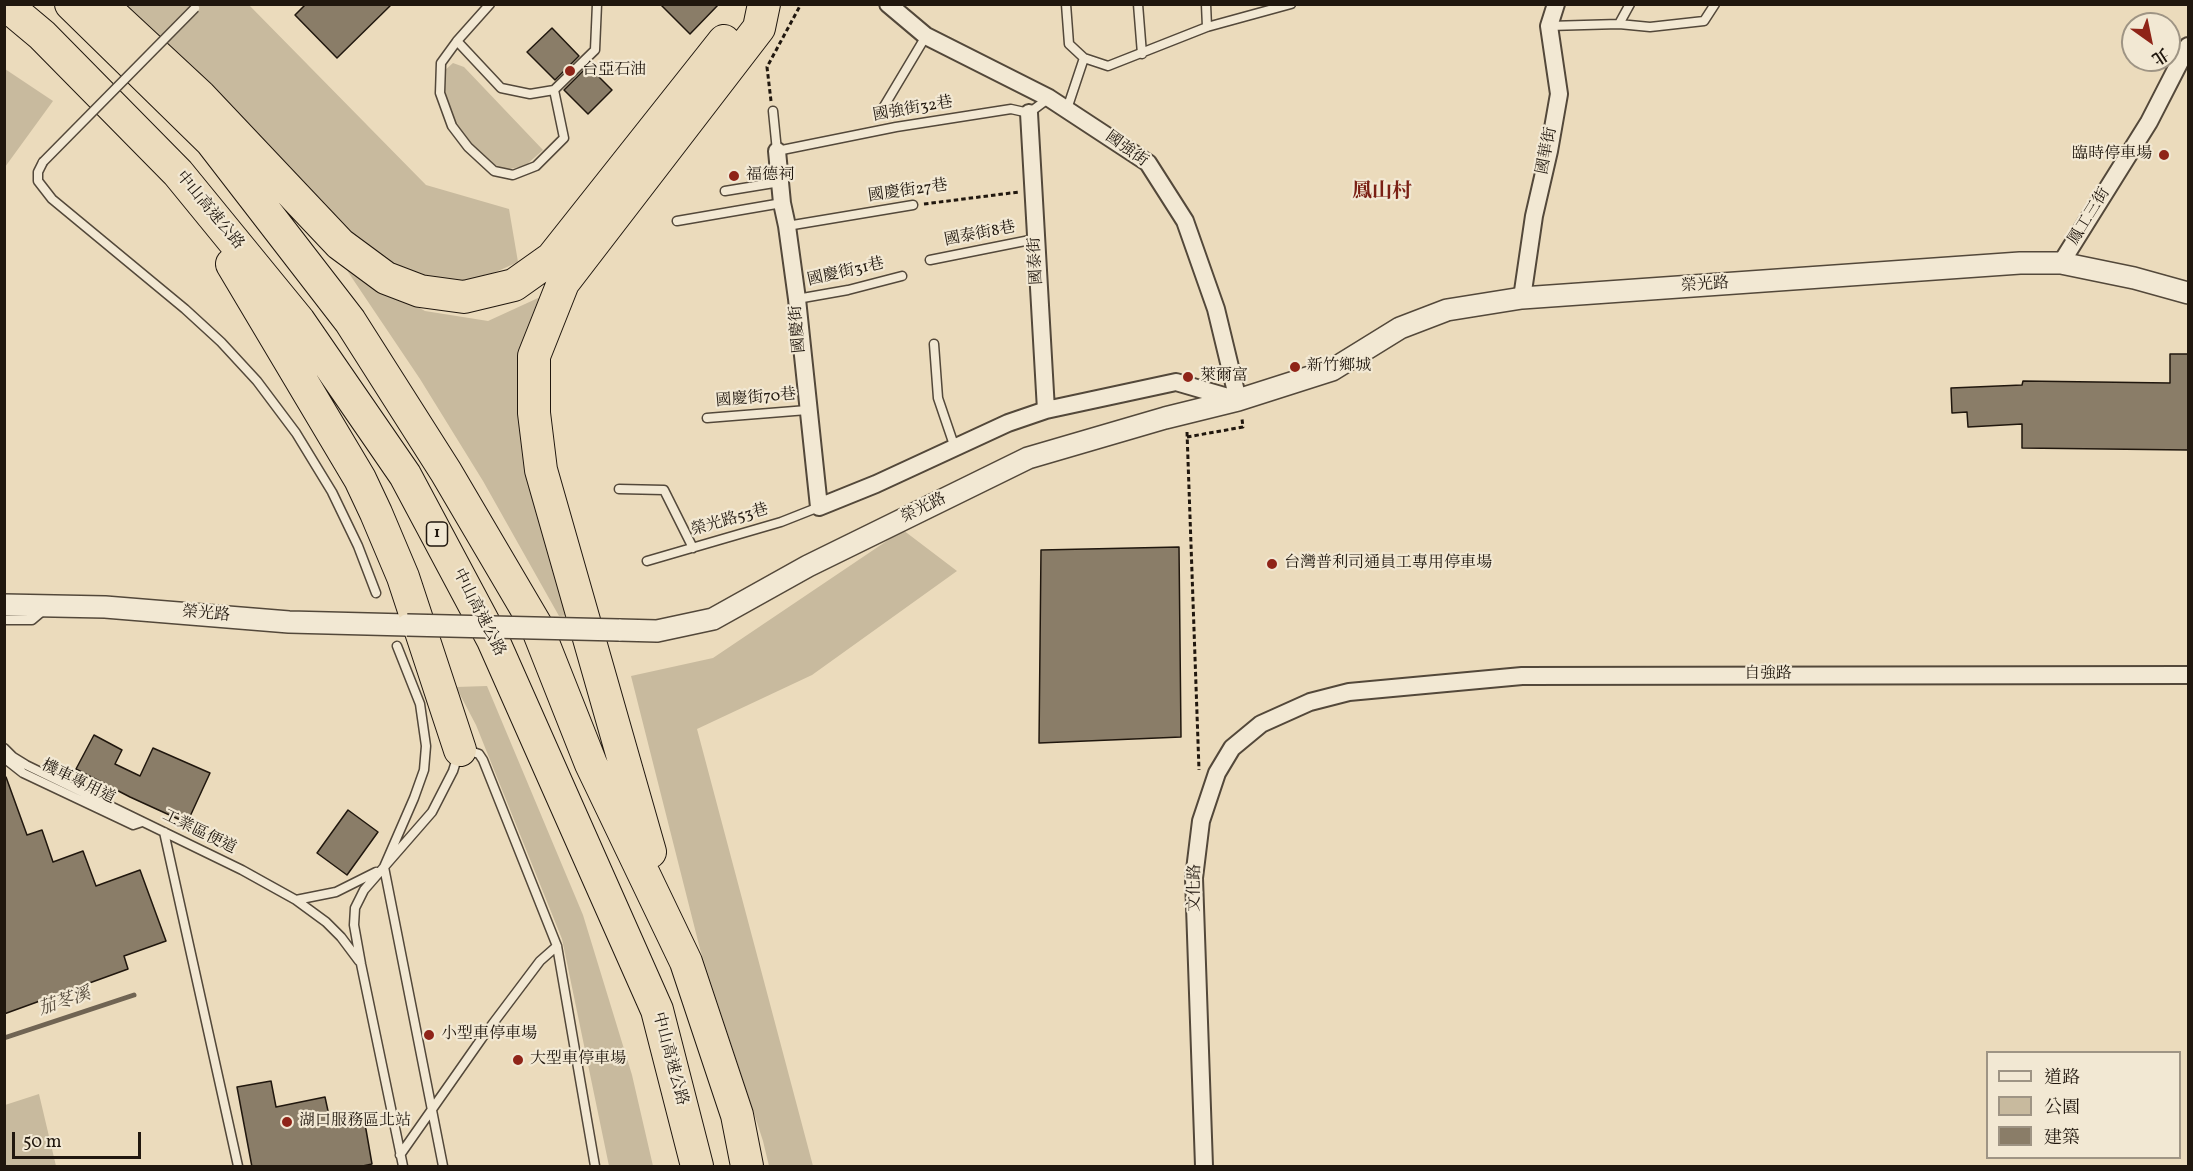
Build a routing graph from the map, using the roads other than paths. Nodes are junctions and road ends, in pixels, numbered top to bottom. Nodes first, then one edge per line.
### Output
1 (5, 4) edge
2 (71, 4) edge
3 (101, 4) edge
4 (490, 4) edge
5 (597, 4) edge
6 (746, 4) edge
7 (764, 4) edge
8 (888, 4) edge
9 (1066, 4) edge
10 (1138, 4) edge
11 (1206, 4) edge
12 (1556, 4) edge
13 (1630, 4) edge
14 (1715, 4) edge
15 (1286, 5) edge
16 (196, 6) edge
17 (1620, 24) junction
18 (1549, 26) junction
19 (1207, 27) junction
20 (926, 36) junction
21 (457, 42) junction
22 (2188, 46) edge
23 (1142, 54) junction
24 (1084, 58) junction
25 (554, 90) junction
26 (1049, 98) junction
27 (883, 108) dead end
28 (1067, 109) junction
29 (773, 111) road end
30 (1029, 113) junction
31 (777, 151) junction
32 (178, 173) junction
33 (780, 182) junction
34 (725, 191) dead end
35 (782, 203) junction
36 (914, 205) road end
37 (677, 221) dead end
38 (787, 226) junction
39 (1035, 239) junction
40 (930, 260) dead end
41 (2061, 262) junction
42 (902, 276) dead end
43 (2188, 293) edge
44 (1522, 298) junction
45 (797, 299) junction
46 (934, 344) dead end
47 (1238, 400) junction
48 (807, 410) junction
49 (1046, 410) junction
50 (707, 418) dead end
51 (955, 448) junction
52 (619, 489) dead end
53 (819, 507) junction
54 (693, 548) junction
55 (647, 561) dead end
56 (376, 593) dead end
57 (4, 605) edge
58 (48, 606) junction
59 (4, 620) edge
60 (397, 646) dead end
61 (2188, 675) edge
62 (1349, 692) joint
63 (4, 748) edge
64 (460, 750) junction
65 (4, 758) edge
66 (142, 822) junction
67 (164, 832) junction
68 (384, 867) junction
69 (296, 900) junction
70 (557, 946) junction
71 (686, 962) junction
72 (361, 964) junction
73 (433, 1110) junction
74 (400, 1155) junction
75 (238, 1167) edge
76 (403, 1167) edge
77 (443, 1167) edge
78 (595, 1167) edge
79 (697, 1167) edge
80 (747, 1167) edge
81 (1203, 1167) edge

1 - 32 highway, 中山高速公路 / 1
2 - 71 highway, 1
3 - 6 highway
4 - 21 lane
5 - 25 lane
7 - 71 highway
8 - 20 street, 國強街
9 - 24 lane
10 - 23 lane
11 - 19 lane
12 - 18 street, 國華街
13 - 17 lane
14 - 17 lane
15 - 19 lane
16 - 56 lane, bridge
17 - 18 lane
18 - 44 street, 國華街
19 - 23 lane
20 - 26 street, 國強街
20 - 27 lane
21 - 25 lane
21 - 25 lane
22 - 41 street, 鳳工三街
23 - 24 lane
24 - 28 lane
26 - 28 street, 國強街
26 - 30 lane
28 - 47 street, 國強街
29 - 31 lane
30 - 31 lane, 國強街32巷
30 - 39 street, 國泰街
31 - 33 street, 國慶街
32 - 64 highway
32 - 79 highway, 中山高速公路 / 1
33 - 34 lane
33 - 35 street, 國慶街
35 - 37 lane
35 - 38 street, 國慶街
36 - 38 lane, 國慶街27巷
38 - 45 street, 國慶街
39 - 40 lane, 國泰街8巷
39 - 49 street, 國泰街
41 - 43 street, 榮光路
41 - 44 street, 榮光路
42 - 45 lane, 國慶街31巷
44 - 47 street, 榮光路
45 - 48 street, 國慶街
46 - 51 lane
47 - 49 street
47 - 58 street, 榮光路, bridge
48 - 50 lane, 國慶街70巷
48 - 53 street, 國慶街
49 - 51 street
51 - 53 street
52 - 54 lane
53 - 54 lane, 榮光路53巷
54 - 55 lane, 榮光路53巷
57 - 58 street, 榮光路
58 - 59 lane
60 - 68 lane
61 - 62 street, 自強路
62 - 81 street, 文化路
63 - 66 lane, 工業區便道
64 - 68 lane
64 - 70 lane
65 - 66 lane, 機車專用道
66 - 67 lane, 工業區便道
67 - 69 lane, 工業區便道
67 - 75 lane
68 - 69 lane
68 - 72 lane
68 - 73 lane
69 - 72 lane, 工業區便道
70 - 73 lane
70 - 78 lane
71 - 80 highway, 1
72 - 74 lane
73 - 74 lane
73 - 77 lane
74 - 76 lane

